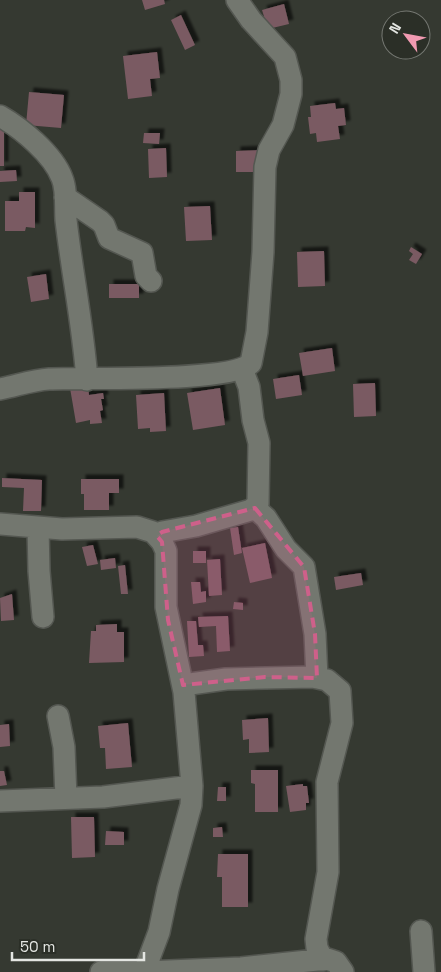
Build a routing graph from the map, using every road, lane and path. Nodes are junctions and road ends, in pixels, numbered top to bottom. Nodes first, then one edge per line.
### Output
1 (237, 0) edge
2 (0, 116) edge
3 (65, 197) junction
4 (151, 281) dead end
5 (242, 369) junction
6 (87, 380) junction
7 (0, 389) edge
8 (255, 508) junction
9 (0, 524) edge
10 (38, 528) junction
11 (157, 536) junction
12 (44, 616) dead end
13 (317, 678) junction
14 (183, 685) junction
15 (58, 716) dead end
16 (192, 786) junction
17 (66, 798) junction
18 (0, 801) edge
19 (421, 931) dead end
20 (324, 960) junction
21 (101, 972) edge
22 (144, 972) edge
23 (157, 972) edge
24 (343, 972) edge
25 (424, 972) edge

1 - 5 street
2 - 3 street
3 - 4 street
3 - 6 street
5 - 6 street
5 - 8 street
6 - 7 street
8 - 11 street
8 - 13 street
9 - 10 street
10 - 11 street
10 - 12 street
11 - 14 street
13 - 14 street
13 - 20 street
14 - 16 street
15 - 17 street
16 - 17 street
16 - 22 street
17 - 18 street
19 - 25 street
20 - 23 street
20 - 24 street
21 - 22 street
22 - 23 street

